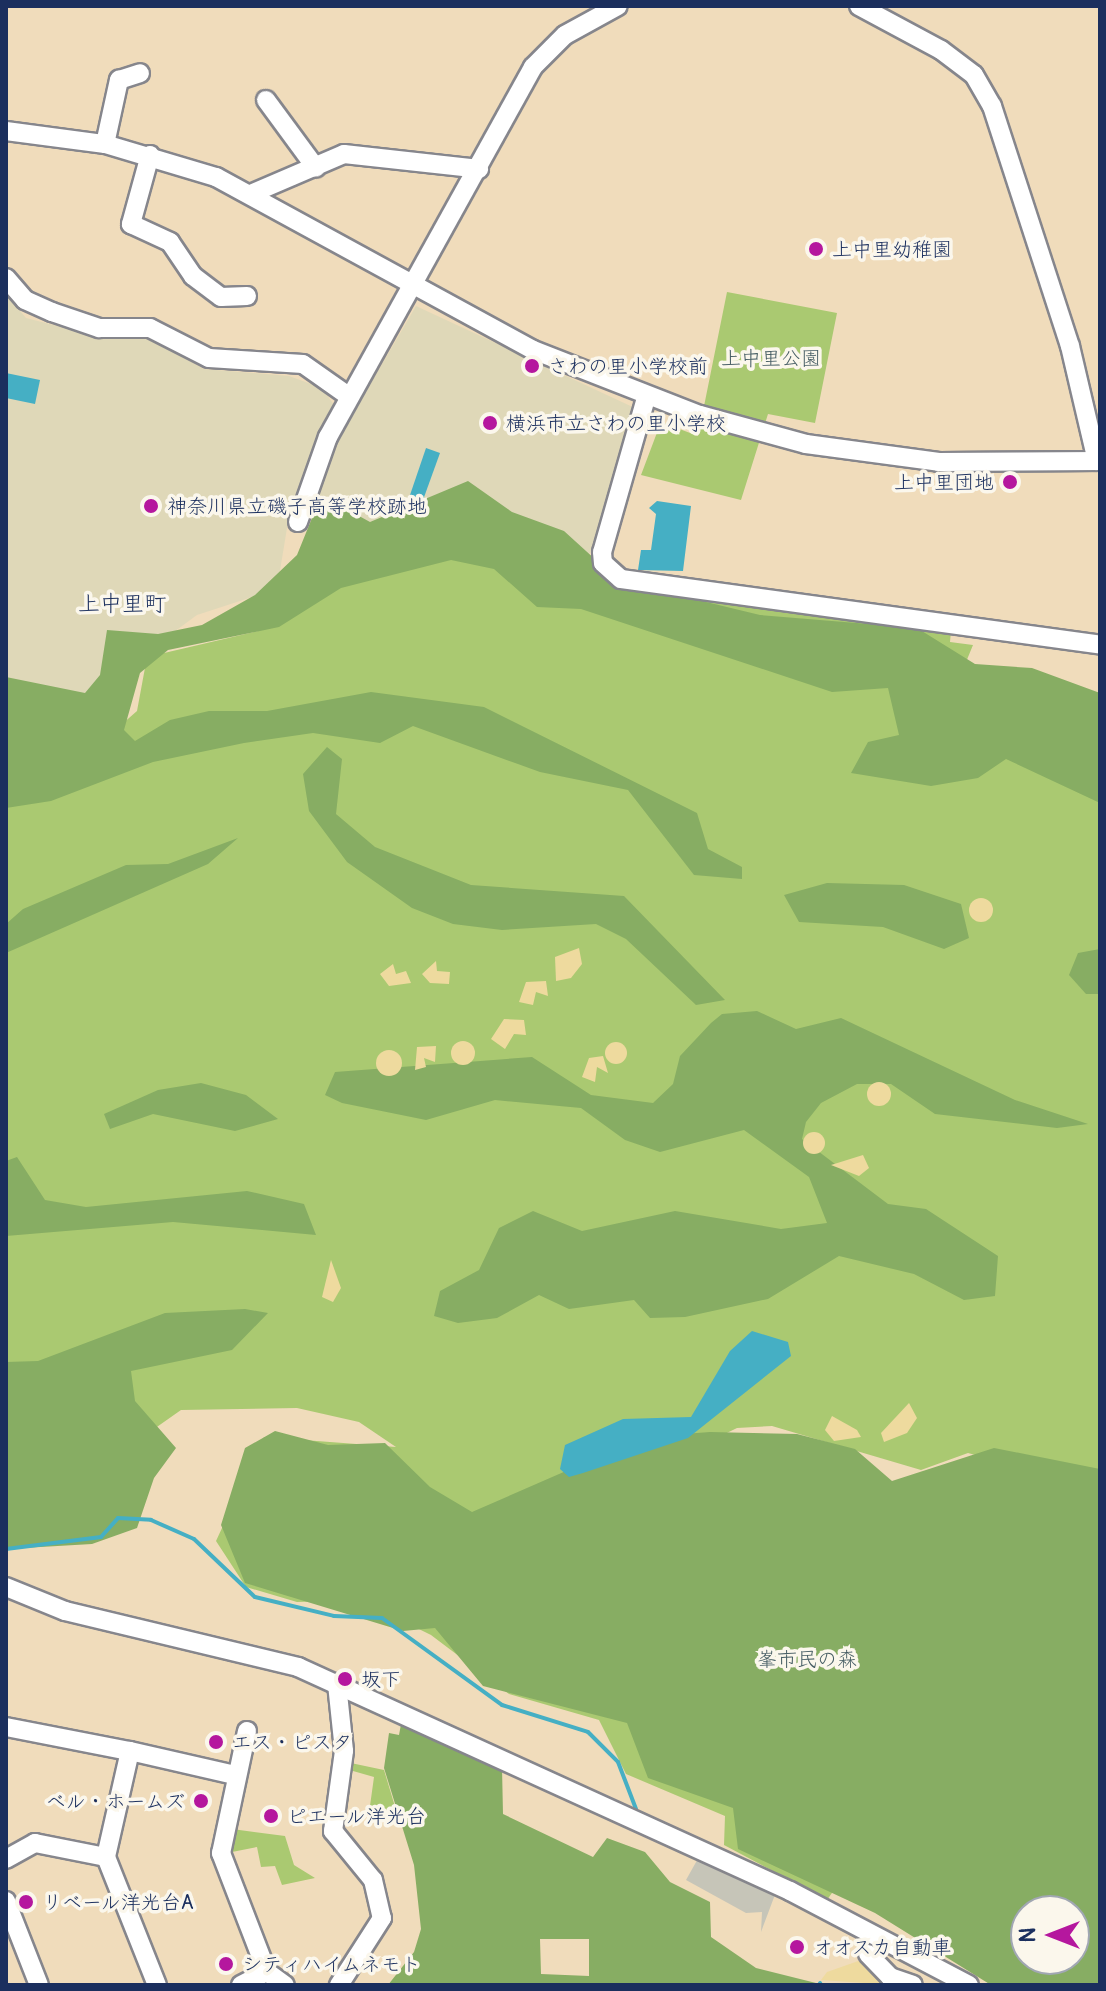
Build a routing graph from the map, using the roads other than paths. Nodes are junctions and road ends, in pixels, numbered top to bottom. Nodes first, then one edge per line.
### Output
1 (618, 6) edge
2 (859, 6) edge
3 (140, 73) dead end
4 (266, 100) dead end
5 (6, 131) edge
6 (105, 144) junction
7 (150, 155) junction
8 (316, 168) junction
9 (479, 169) junction
10 (253, 193) junction
11 (6, 278) edge
12 (413, 284) junction
13 (247, 296) dead end
14 (350, 397) junction
15 (646, 398) junction
16 (1098, 461) edge
17 (298, 522) dead end
18 (1100, 645) edge
19 (6, 1587) edge
20 (337, 1684) junction
21 (6, 1727) edge
22 (247, 1731) dead end
23 (130, 1751) junction
24 (235, 1775) junction
25 (106, 1857) junction
26 (6, 1859) edge
27 (6, 1901) edge
28 (868, 1954) dead end
29 (920, 1962) junction
30 (267, 1972) junction
31 (39, 1985) edge
32 (157, 1985) edge
33 (241, 1985) edge
34 (285, 1985) edge
35 (339, 1985) edge
36 (916, 1985) edge
37 (969, 1985) edge

1 - 9 street
2 - 16 street
3 - 6 street
4 - 8 street
5 - 6 street
6 - 7 street
7 - 10 street
7 - 13 street
8 - 9 street
8 - 10 street
9 - 12 street
10 - 12 street
11 - 14 street
12 - 14 street
12 - 15 street
14 - 17 street
15 - 16 street
15 - 18 street
19 - 20 street
20 - 29 street
20 - 35 street
21 - 23 street
22 - 24 street
23 - 24 street
23 - 25 street
24 - 30 street
25 - 26 street
25 - 32 street
27 - 31 street
28 - 36 street
29 - 36 street
29 - 37 street
30 - 33 street
30 - 34 street

